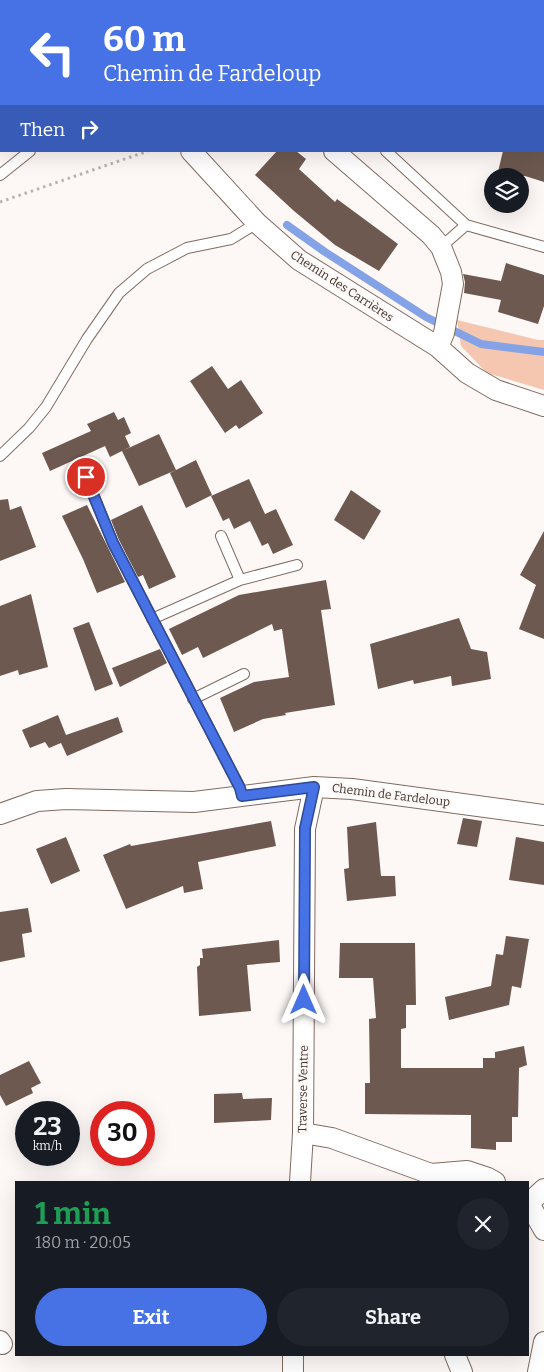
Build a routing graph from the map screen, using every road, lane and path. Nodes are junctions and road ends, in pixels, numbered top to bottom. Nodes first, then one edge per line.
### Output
1 (29, 152) edge
2 (145, 152) edge
3 (192, 152) edge
4 (335, 152) edge
5 (387, 152) edge
6 (0, 176) edge
7 (0, 202) edge
8 (257, 223) junction
9 (466, 225) junction
10 (440, 247) junction
11 (544, 247) edge
12 (443, 331) junction
13 (544, 406) edge
14 (0, 456) edge
15 (86, 477) dead end
16 (221, 536) dead end
17 (297, 565) dead end
18 (240, 580) junction
19 (152, 619) junction
20 (244, 674) dead end
21 (193, 699) junction
22 (314, 787) junction
23 (242, 796) junction
24 (0, 814) edge
25 (544, 815) edge
26 (303, 1132) junction
27 (432, 1178) edge
28 (300, 1181) edge
29 (493, 1181) edge
30 (544, 1189) edge
31 (529, 1201) edge
32 (529, 1204) edge
33 (544, 1230) edge
34 (544, 1342) edge
35 (294, 1356) edge
36 (455, 1356) edge
37 (293, 1372) edge
38 (462, 1372) edge
39 (538, 1372) edge

1 - 6 lane
2 - 7 path
3 - 8 street, Chemin des Carrières
4 - 10 street
5 - 9 lane
8 - 12 street, Chemin des Carrières
8 - 14 lane
9 - 10 lane
9 - 11 lane
10 - 12 street
12 - 13 street, Chemin des Carrières
15 - 19 lane
16 - 18 lane
17 - 18 lane
18 - 19 lane
19 - 21 lane
20 - 21 lane
21 - 23 lane
22 - 23 street, Chemin de Fardeloup
22 - 25 street, Chemin de Fardeloup
22 - 26 street, Traverse Ventre
23 - 24 street, Chemin de Fardeloup
26 - 27 street
26 - 28 street, Traverse Ventre
27 - 29 street
30 - 31 street
32 - 33 street
34 - 39 street
35 - 37 street
36 - 38 street

